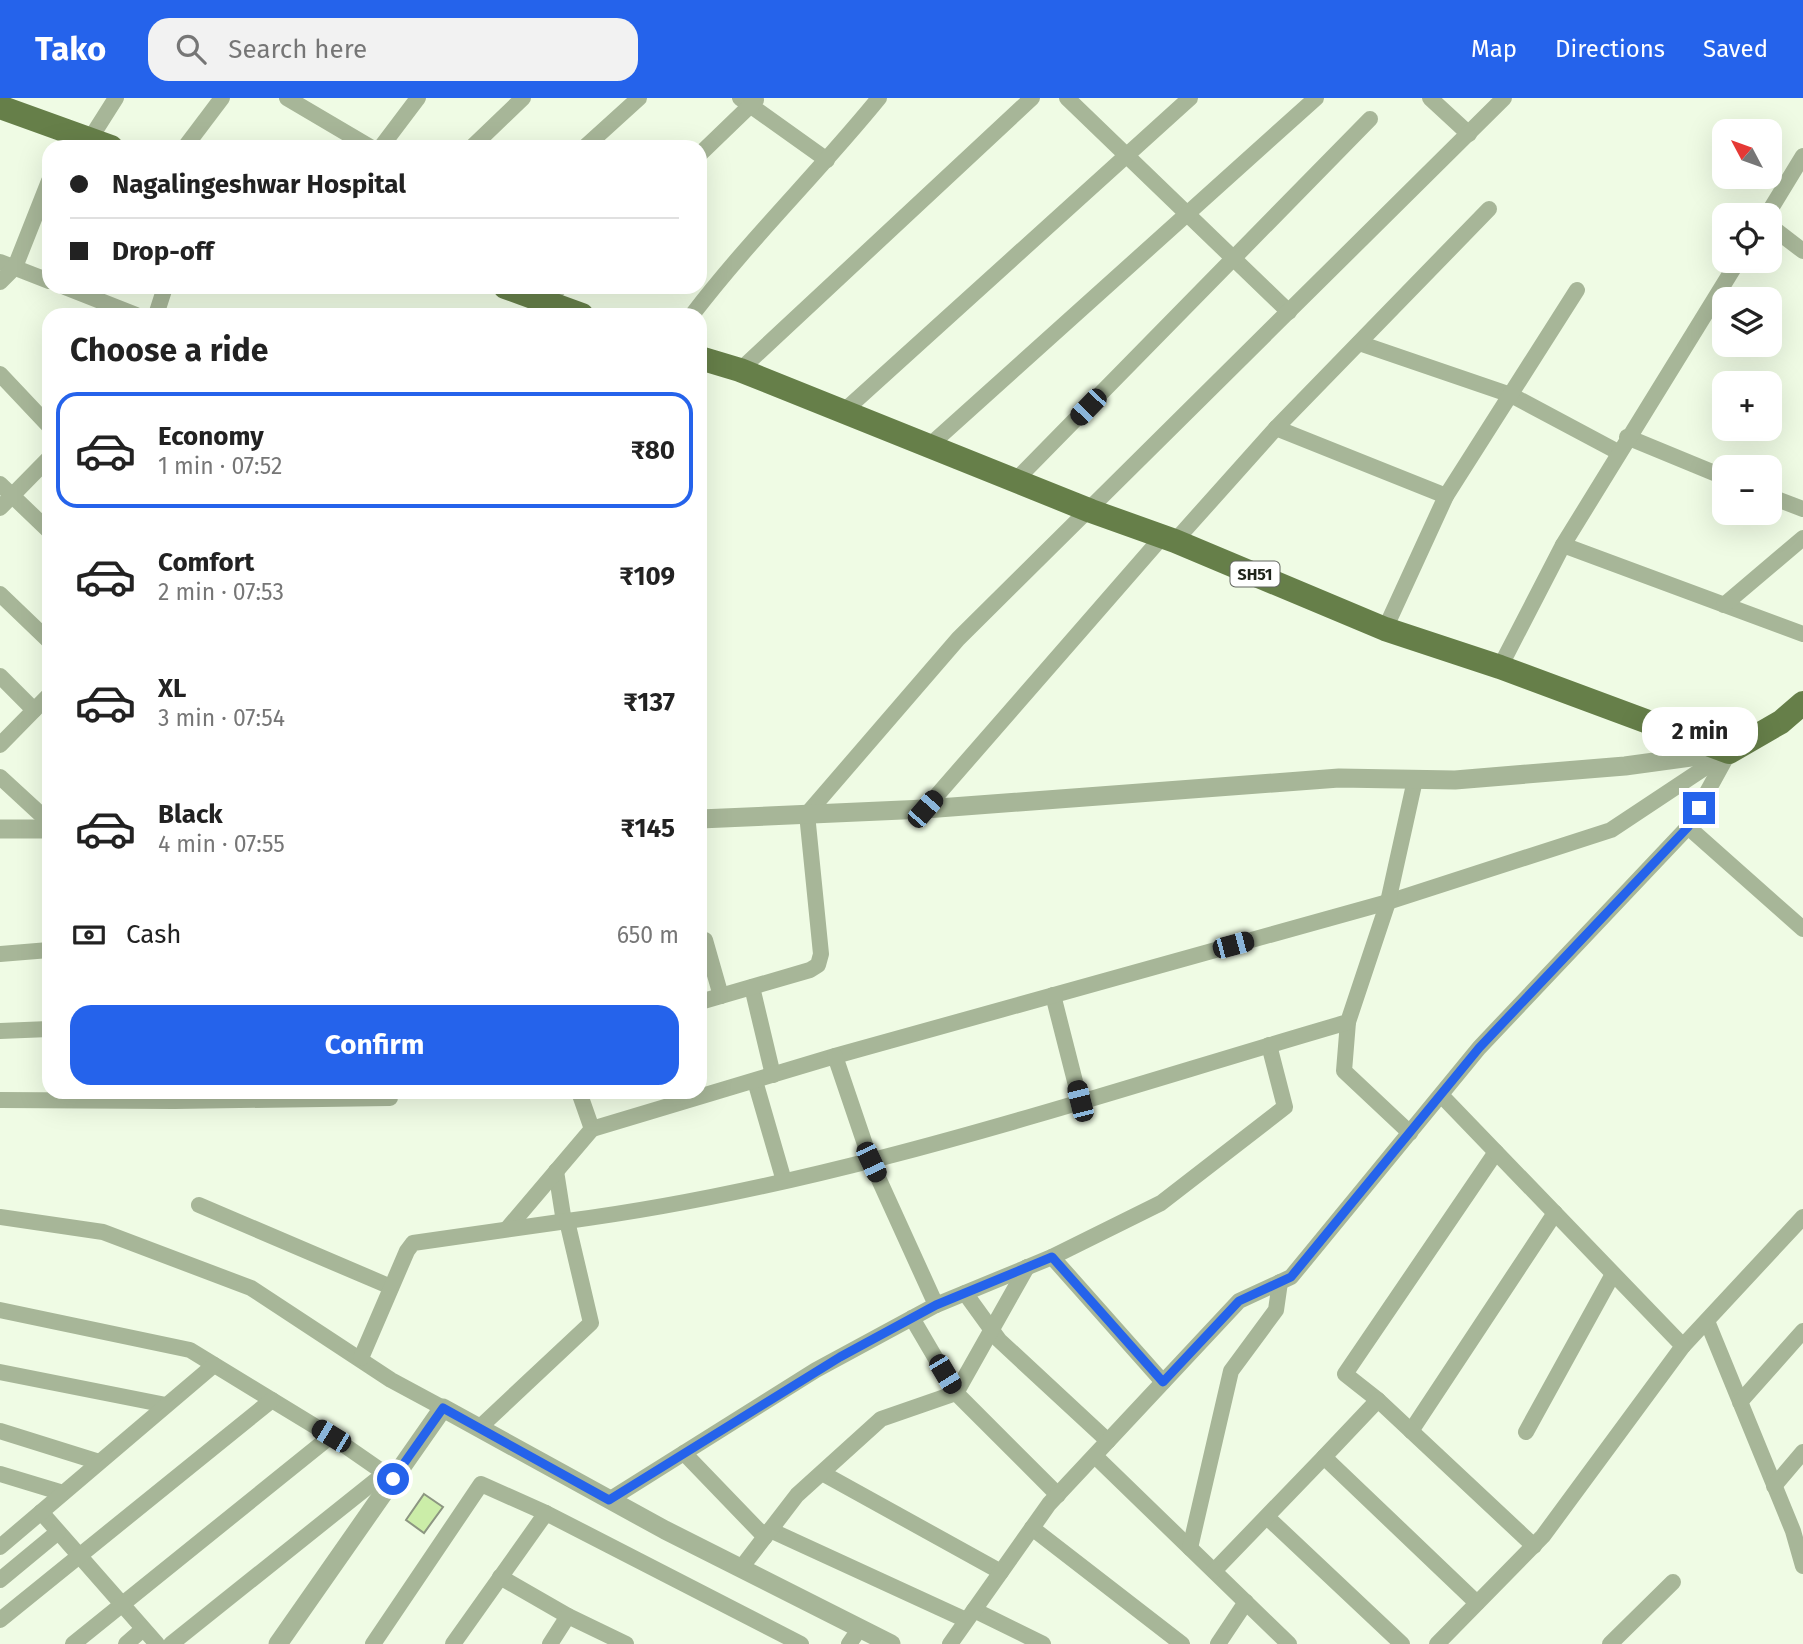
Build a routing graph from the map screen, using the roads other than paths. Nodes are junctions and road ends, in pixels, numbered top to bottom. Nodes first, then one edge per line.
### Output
1 (4, 98) edge
2 (116, 98) edge
3 (222, 98) edge
4 (287, 98) edge
5 (418, 98) edge
6 (523, 98) edge
7 (639, 98) edge
8 (879, 98) edge
9 (1032, 98) edge
10 (1068, 98) edge
11 (1190, 98) edge
12 (1316, 98) edge
13 (1430, 98) edge
14 (1504, 98) edge
15 (749, 101) edge
16 (0, 107) edge
17 (1370, 119) dead end
18 (1469, 134) junction
19 (81, 140) edge
20 (84, 140) edge
21 (190, 140) edge
22 (358, 140) edge
23 (386, 140) edge
24 (479, 140) edge
25 (593, 140) edge
26 (707, 146) edge
27 (1126, 154) junction
28 (1803, 156) edge
29 (827, 160) junction
30 (42, 195) edge
31 (1774, 203) edge
32 (1489, 209) dead end
33 (1186, 216) junction
34 (1782, 235) edge
35 (1803, 251) edge
36 (1232, 259) junction
37 (8, 264) edge
38 (1730, 273) edge
39 (42, 278) edge
40 (0, 282) edge
41 (1577, 290) dead end
42 (83, 294) edge
43 (527, 294) edge
44 (562, 305) edge
45 (118, 308) edge
46 (697, 308) edge
47 (1289, 312) junction
48 (1360, 343) junction
49 (707, 360) edge
50 (740, 370) junction
51 (0, 374) edge
52 (1511, 395) junction
53 (843, 412) junction
54 (42, 419) edge
55 (1276, 428) junction
56 (1627, 437) junction
57 (929, 446) junction
58 (1618, 452) junction
59 (42, 465) edge
60 (1712, 472) edge
61 (1016, 480) junction
62 (0, 484) edge
63 (12, 496) junction
64 (1446, 496) junction
65 (1782, 501) edge
66 (0, 508) edge
67 (1803, 509) edge
68 (1091, 511) junction
69 (42, 524) edge
70 (1803, 538) edge
71 (1169, 539) junction
72 (1563, 545) junction
73 (0, 594) edge
74 (1724, 605) junction
75 (1385, 629) junction
76 (42, 634) edge
77 (1803, 634) edge
78 (1500, 667) junction
79 (0, 676) edge
80 (1803, 703) edge
81 (42, 705) edge
82 (42, 707) edge
83 (0, 745) edge
84 (1729, 751) junction
85 (0, 777) edge
86 (1415, 780) junction
87 (925, 809) junction
88 (807, 814) junction
89 (42, 816) edge
90 (707, 819) edge
91 (1688, 827) junction
92 (42, 828) edge
93 (0, 829) edge
94 (1388, 902) junction
95 (1803, 929) edge
96 (42, 951) edge
97 (707, 952) edge
98 (0, 954) edge
99 (752, 987) junction
100 (1053, 995) junction
101 (721, 996) junction
102 (707, 1000) edge
103 (1348, 1022) junction
104 (42, 1029) edge
105 (0, 1031) edge
106 (1269, 1045) junction
107 (835, 1056) junction
108 (773, 1075) junction
109 (755, 1081) junction
110 (707, 1095) edge
111 (1441, 1095) junction
112 (43, 1099) edge
113 (581, 1099) edge
114 (694, 1099) edge
115 (0, 1100) edge
116 (1080, 1101) junction
117 (592, 1129) junction
118 (1410, 1133) junction
119 (1496, 1152) junction
120 (871, 1162) junction
121 (556, 1171) junction
122 (784, 1181) junction
123 (199, 1205) dead end
124 (1555, 1213) junction
125 (0, 1217) edge
126 (1803, 1217) edge
127 (565, 1221) junction
128 (507, 1229) junction
129 (1052, 1257) junction
130 (1027, 1268) junction
131 (1614, 1274) junction
132 (1280, 1282) junction
133 (391, 1287) junction
134 (965, 1293) junction
135 (936, 1305) junction
136 (0, 1310) edge
137 (912, 1318) junction
138 (1707, 1321) junction
139 (991, 1331) junction
140 (1803, 1331) edge
141 (1683, 1346) junction
142 (361, 1358) junction
143 (214, 1365) junction
144 (0, 1373) edge
145 (1163, 1382) junction
146 (956, 1393) junction
147 (272, 1400) junction
148 (1378, 1400) junction
149 (1740, 1402) junction
150 (166, 1405) junction
151 (443, 1408) junction
152 (479, 1428) junction
153 (0, 1430) edge
154 (1411, 1431) junction
155 (1526, 1432) dead end
156 (331, 1436) junction
157 (1108, 1441) junction
158 (1803, 1452) edge
159 (684, 1453) junction
160 (1095, 1455) junction
161 (1324, 1457) junction
162 (99, 1462) junction
163 (822, 1473) junction
164 (0, 1474) edge
165 (389, 1476) junction
166 (1774, 1486) junction
167 (64, 1493) junction
168 (1058, 1495) junction
169 (609, 1500) junction
170 (41, 1512) junction
171 (546, 1513) junction
172 (1267, 1517) junction
173 (1032, 1528) junction
174 (58, 1532) junction
175 (767, 1534) junction
176 (1799, 1540) edge
177 (1534, 1546) junction
178 (0, 1547) edge
179 (1190, 1548) junction
180 (80, 1556) junction
181 (1803, 1566) edge
182 (741, 1568) junction
183 (1214, 1571) junction
184 (1001, 1572) junction
185 (500, 1577) junction
186 (0, 1580) edge
187 (1673, 1582) dead end
188 (1246, 1602) junction
189 (1477, 1603) junction
190 (122, 1605) junction
191 (970, 1615) junction
192 (568, 1616) junction
193 (0, 1620) edge
194 (144, 1629) junction
195 (854, 1636) edge
196 (73, 1644) edge
197 (126, 1644) edge
198 (157, 1644) edge
199 (171, 1644) edge
200 (278, 1644) edge
201 (373, 1644) edge
202 (453, 1644) edge
203 (550, 1644) edge
204 (626, 1644) edge
205 (802, 1644) edge
206 (891, 1644) edge
207 (950, 1644) edge
208 (1043, 1644) edge
209 (1182, 1644) edge
210 (1218, 1644) edge
211 (1289, 1644) edge
212 (1402, 1644) edge
213 (1437, 1644) edge
214 (1610, 1644) edge

1 - 16 street
2 - 20 street
3 - 21 street
4 - 22 street
5 - 23 street
6 - 24 street
7 - 25 street
8 - 29 street
9 - 50 street
10 - 27 street
11 - 27 street
12 - 33 street
13 - 18 street
14 - 18 street
15 - 26 street
15 - 29 street
16 - 19 main road
17 - 36 street
18 - 47 street
27 - 33 street
27 - 53 street
28 - 31 street
29 - 46 street
30 - 37 street
32 - 48 street
33 - 36 street
33 - 57 street
34 - 35 street
36 - 47 street
36 - 61 street
37 - 39 street
37 - 40 street
38 - 56 street
41 - 52 street
42 - 45 street
43 - 44 main road
47 - 68 street
48 - 52 street
48 - 55 street
49 - 50 main road, SH51
50 - 53 main road, SH51
51 - 54 street
52 - 58 street
52 - 64 street
53 - 57 main road, SH51
55 - 64 street
55 - 71 street
56 - 58 street
56 - 60 street
57 - 61 main road, SH51
58 - 72 street
59 - 63 street
61 - 68 main road, SH51
62 - 63 street
63 - 66 street
63 - 69 street
64 - 75 street
65 - 67 street
68 - 71 main road, SH51
68 - 88 street
70 - 74 street
71 - 75 main road, SH51
71 - 87 street
72 - 74 street
72 - 78 street
73 - 76 street
74 - 77 street
75 - 78 main road, SH51
78 - 84 main road, SH51
79 - 81 street
80 - 84 main road
82 - 83 street
84 - 86 street
84 - 91 street
84 - 94 street
85 - 89 street
86 - 87 street
86 - 94 street
87 - 88 street
88 - 90 street
88 - 99 street
91 - 95 street
91 - 111 street
92 - 93 street
94 - 100 street
94 - 103 street
96 - 98 street
97 - 101 street
99 - 101 street
99 - 108 street
100 - 107 street
100 - 116 street
101 - 102 street
103 - 106 street
103 - 118 street
104 - 105 street
106 - 116 street
106 - 129 street
107 - 108 street
107 - 120 street
108 - 109 street
109 - 110 street
109 - 122 street
111 - 118 street
111 - 119 street
112 - 115 street
113 - 117 street
114 - 117 street
116 - 120 street
117 - 121 street
118 - 132 street
119 - 124 street
119 - 148 street
120 - 122 street
120 - 135 street
121 - 127 street
121 - 128 street
122 - 127 street
123 - 133 street
124 - 131 street
124 - 154 street
125 - 142 street
126 - 138 street
127 - 128 street
127 - 152 street
128 - 133 street
129 - 130 street
129 - 145 street
130 - 134 street
130 - 139 street
131 - 141 street
131 - 155 street
132 - 145 street
132 - 179 street
133 - 142 street
134 - 135 street
134 - 139 street
135 - 137 street
136 - 143 street
137 - 146 street
137 - 159 street
138 - 141 street
138 - 149 street
139 - 146 street
139 - 157 street
140 - 149 street
141 - 177 street
142 - 151 street
143 - 147 street
143 - 150 street
144 - 150 street
145 - 157 street
146 - 163 street
146 - 168 street
147 - 156 street
147 - 180 street
148 - 154 street
148 - 161 street
149 - 166 street
150 - 162 street
151 - 152 street
151 - 165 street
152 - 169 street
153 - 162 street
154 - 177 street
156 - 165 street
156 - 190 street
157 - 160 street
158 - 166 street
159 - 169 street
159 - 175 street
160 - 168 street
160 - 179 street
161 - 172 street
161 - 189 street
162 - 167 street
163 - 175 street
163 - 184 street
164 - 167 street
165 - 199 street
165 - 200 street
166 - 176 street
167 - 170 street
168 - 173 street
169 - 182 street
170 - 174 street
170 - 178 street
171 - 185 street
171 - 201 street
171 - 205 street
172 - 183 street
172 - 212 street
173 - 184 street
173 - 209 street
174 - 180 street
174 - 186 street
175 - 182 street
175 - 191 street
176 - 181 street
177 - 189 street
179 - 183 street
180 - 190 street
180 - 193 street
182 - 195 street
183 - 188 street
184 - 191 street
185 - 192 street
185 - 202 street
187 - 214 street
188 - 210 street
188 - 211 street
189 - 213 street
190 - 194 street
190 - 196 street
191 - 207 street
191 - 208 street
192 - 203 street
192 - 204 street
194 - 197 street
194 - 198 street
195 - 206 street

